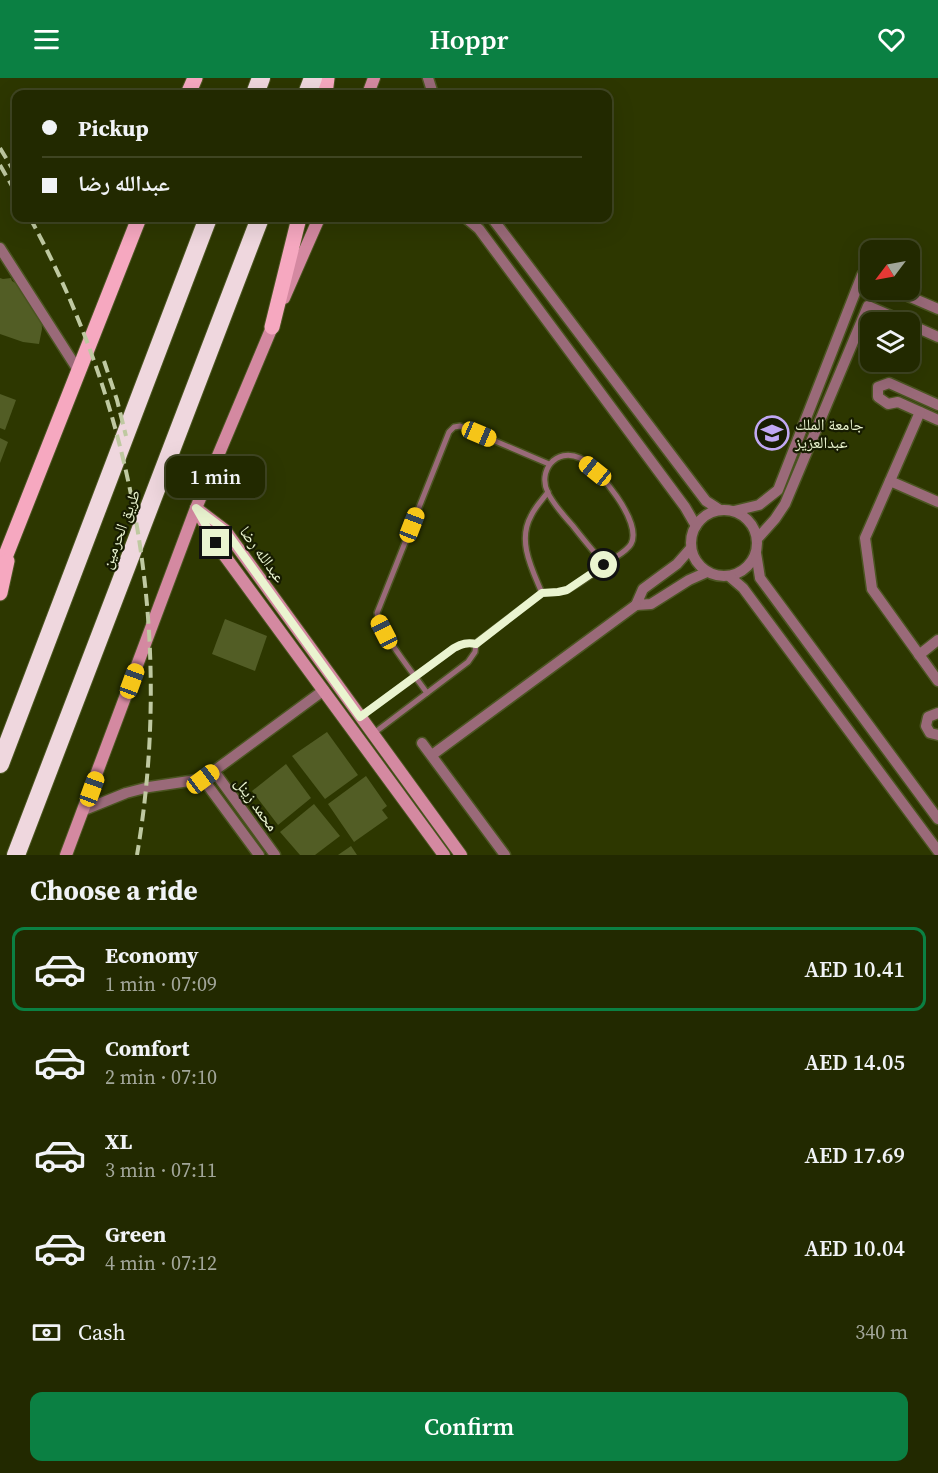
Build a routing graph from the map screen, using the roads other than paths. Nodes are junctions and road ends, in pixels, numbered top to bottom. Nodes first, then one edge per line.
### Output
1 (137, 222) edge
2 (206, 222) edge
3 (258, 222) edge
4 (298, 222) edge
5 (317, 222) edge
6 (471, 222) edge
7 (495, 222) edge
8 (0, 248) edge
9 (860, 280) edge
10 (917, 300) edge
11 (938, 309) edge
12 (865, 312) edge
13 (882, 312) edge
14 (860, 325) edge
15 (273, 327) junction
16 (920, 329) edge
17 (938, 337) edge
18 (78, 370) junction
19 (938, 405) edge
20 (920, 412) junction
21 (938, 420) edge
22 (549, 464) junction
23 (890, 482) junction
24 (548, 492) junction
25 (938, 502) edge
26 (196, 508) junction
27 (720, 510) junction
28 (734, 512) junction
29 (696, 526) junction
30 (757, 539) junction
31 (12, 541) junction
32 (691, 548) junction
33 (756, 554) junction
34 (604, 565) junction
35 (0, 570) edge
36 (707, 572) junction
37 (729, 576) junction
38 (0, 592) edge
39 (542, 593) junction
40 (636, 605) junction
41 (938, 640) edge
42 (476, 644) junction
43 (919, 655) junction
44 (415, 676) junction
45 (938, 681) edge
46 (324, 690) junction
47 (427, 693) junction
48 (938, 712) edge
49 (360, 717) junction
50 (373, 734) junction
51 (938, 735) edge
52 (422, 743) dead end
53 (432, 755) junction
54 (0, 764) edge
55 (214, 771) junction
56 (203, 779) junction
57 (84, 810) junction
58 (938, 819) edge
59 (938, 851) edge
60 (441, 854) edge
61 (16, 855) edge
62 (66, 855) edge
63 (259, 855) edge
64 (275, 855) edge
65 (461, 855) edge
66 (505, 855) edge

1 - 18 main road
2 - 54 highway, طريق الحرمين
3 - 61 highway, طريق الحرمين
4 - 15 main road
5 - 15 street
6 - 29 street
7 - 27 street
8 - 18 street
9 - 28 street
10 - 11 street
12 - 13 street
14 - 30 street
15 - 26 street
16 - 17 street
18 - 31 main road
19 - 20 street
20 - 21 street
20 - 23 street
22 - 24 lane
22 - 34 lane
22 - 44 lane
23 - 25 street
23 - 43 street
24 - 34 lane
24 - 39 lane
26 - 46 street, عبدالله رضا
26 - 49 street, عبدالله رضا
26 - 57 street
27 - 28 street
27 - 29 street
28 - 30 street
29 - 32 street
30 - 33 street
31 - 35 main road
31 - 38 main road
32 - 36 street
32 - 40 street
33 - 37 street
33 - 58 street
34 - 39 lane
36 - 37 street
36 - 40 street
37 - 59 street
39 - 42 lane
40 - 53 street
41 - 43 street
42 - 44 lane
42 - 47 lane
43 - 45 street
44 - 47 lane
44 - 49 lane
46 - 55 street
46 - 60 street, عبدالله رضا
47 - 50 lane
48 - 51 street
49 - 50 street, عبدالله رضا
50 - 65 street, عبدالله رضا
52 - 53 street
53 - 66 street
55 - 56 street
55 - 64 street, محمد زينل
56 - 57 street
56 - 63 street, محمد زينل
57 - 62 street

